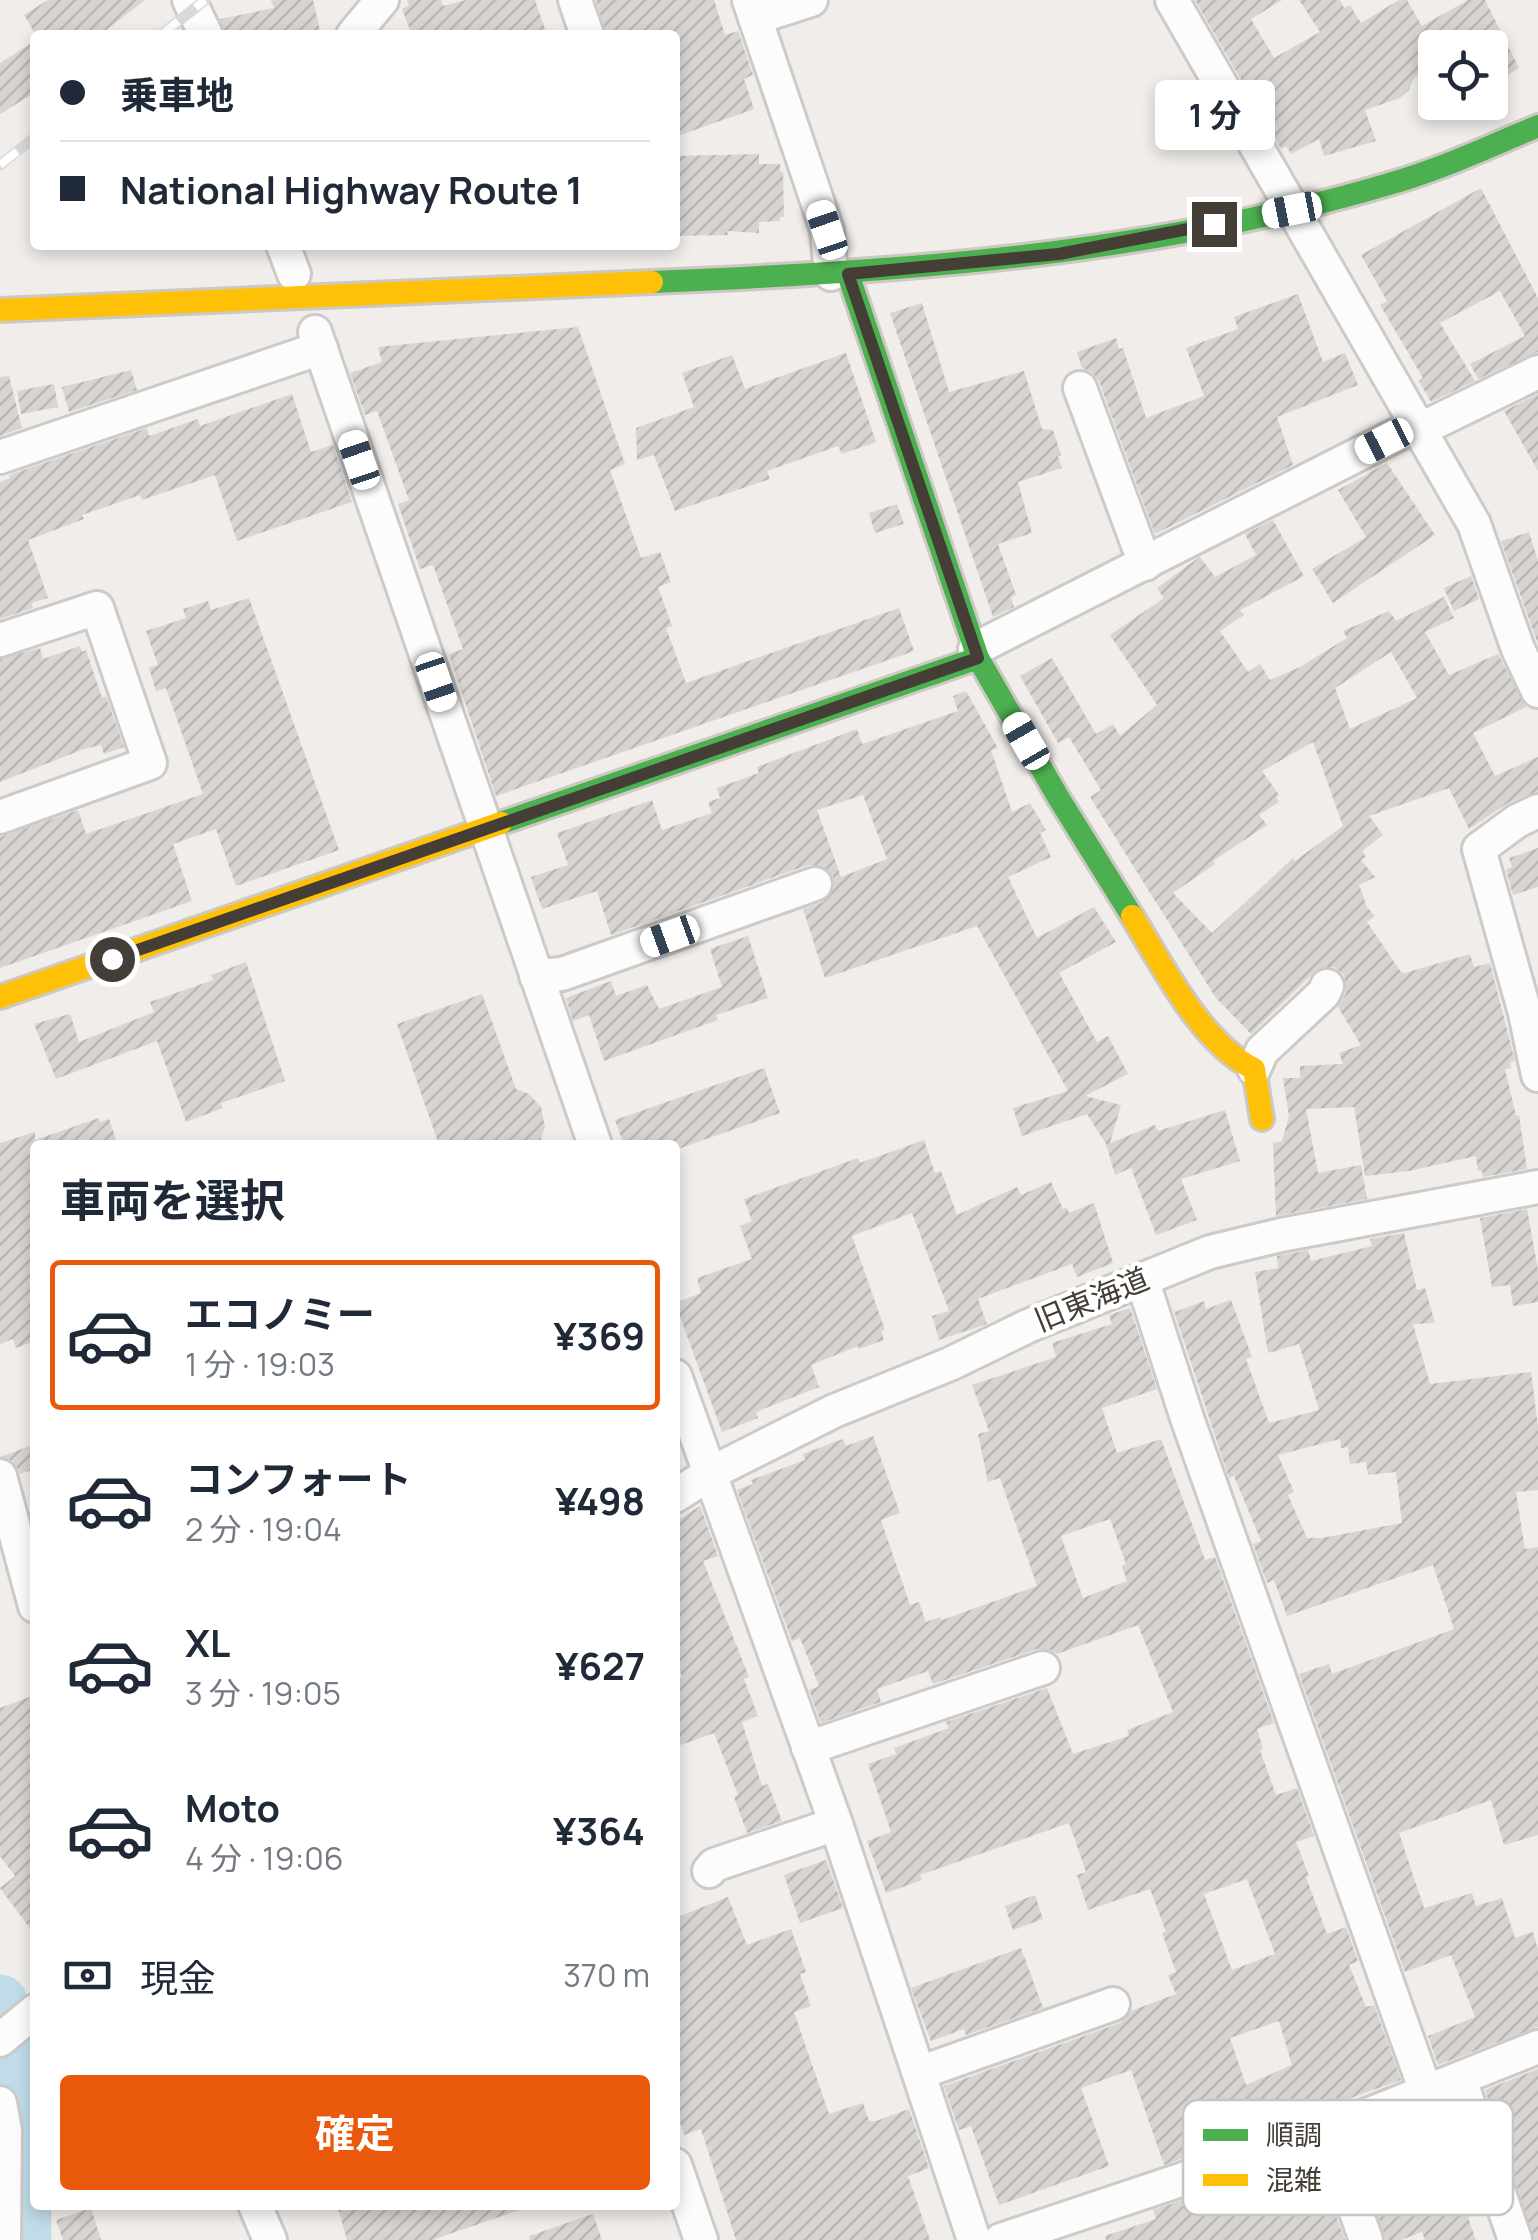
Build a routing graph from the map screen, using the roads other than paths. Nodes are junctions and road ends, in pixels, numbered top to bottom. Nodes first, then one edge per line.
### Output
1 (189, 0) edge
2 (575, 0) edge
3 (811, 0) edge
4 (1172, 0) edge
5 (752, 9) edge
6 (204, 30) edge
7 (585, 30) edge
8 (1538, 126) edge
9 (1292, 210) junction
10 (840, 274) junction
11 (0, 310) edge
12 (1538, 372) edge
13 (1080, 388) dead end
14 (1420, 426) junction
15 (0, 457) edge
16 (1145, 564) junction
17 (0, 640) edge
18 (977, 654) junction
19 (1538, 691) edge
20 (1538, 811) edge
21 (0, 817) edge
22 (487, 830) junction
23 (815, 884) dead end
24 (536, 976) junction
25 (1326, 986) dead end
26 (0, 997) edge
27 (1254, 1069) junction
28 (1538, 1075) edge
29 (1262, 1120) dead end
30 (593, 1140) edge
31 (1538, 1187) edge
32 (1142, 1279) junction
33 (680, 1390) edge
34 (709, 1474) junction
35 (0, 1476) edge
36 (680, 1493) edge
37 (30, 1587) edge
38 (1043, 1668) dead end
39 (808, 1748) junction
40 (836, 1824) junction
41 (709, 1871) dead end
42 (1113, 2004) dead end
43 (1538, 2047) edge
44 (919, 2072) junction
45 (1460, 2079) junction
46 (1426, 2092) junction
47 (1406, 2100) edge
48 (1467, 2100) edge
49 (0, 2102) edge
50 (1183, 2179) edge
51 (680, 2180) edge
52 (256, 2210) edge
53 (1357, 2215) edge
54 (1506, 2215) edge
55 (4, 2240) edge
56 (270, 2240) edge
57 (701, 2240) edge
58 (974, 2240) edge
59 (1001, 2240) edge
60 (1366, 2240) edge
61 (1515, 2240) edge

1 - 6 street
2 - 7 street
3 - 5 street
4 - 9 street
5 - 10 street
8 - 9 main road
9 - 10 main road
9 - 14 street
10 - 11 main road
10 - 18 main road
12 - 14 street
13 - 16 street
14 - 16 street
14 - 19 street
15 - 22 street
16 - 18 street
17 - 21 street
18 - 22 main road
18 - 27 main road
20 - 28 street
22 - 24 street
22 - 26 main road
23 - 24 street
24 - 30 street
25 - 27 street
27 - 29 main road
31 - 32 street, 旧東海道
32 - 34 street, 旧東海道
32 - 46 street
33 - 34 street
34 - 36 street, 旧東海道
34 - 39 street
35 - 37 street
38 - 39 street
39 - 40 street
40 - 41 street
40 - 44 street
42 - 44 street
43 - 45 street
44 - 58 street
45 - 46 street
45 - 48 street
46 - 47 street
49 - 55 street
50 - 59 street
51 - 57 street
52 - 56 street
53 - 60 street
54 - 61 street

